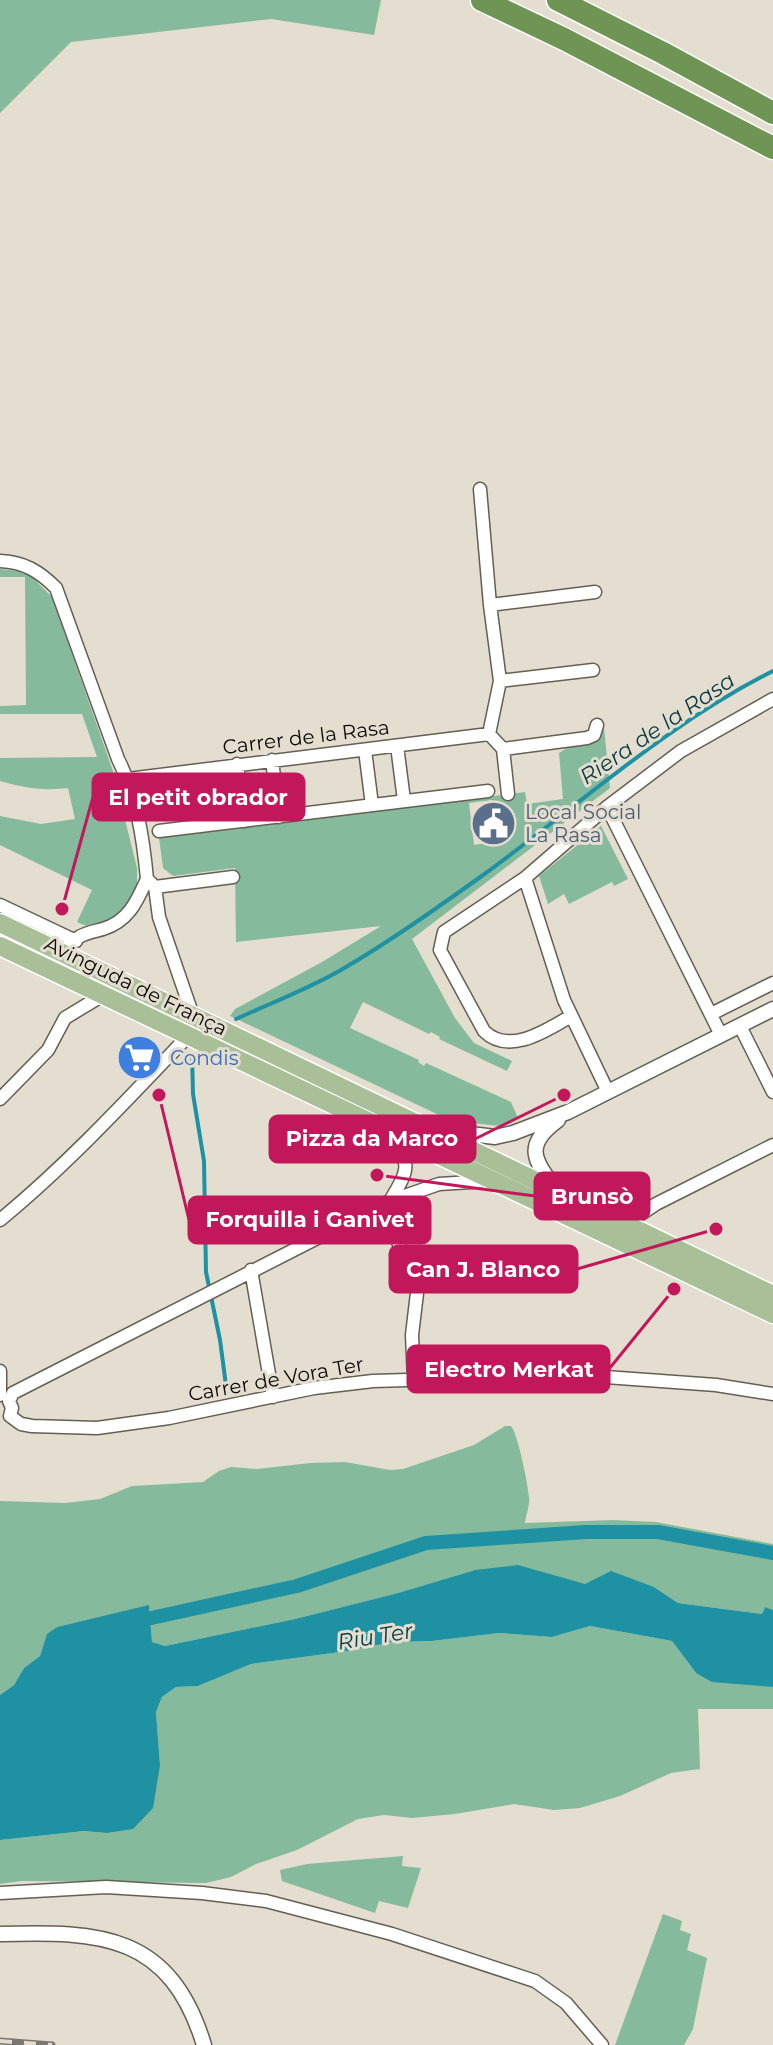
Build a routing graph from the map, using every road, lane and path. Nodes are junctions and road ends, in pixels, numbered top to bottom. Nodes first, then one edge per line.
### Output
1 (482, 0) edge
2 (558, 0) edge
3 (773, 113) edge
4 (773, 148) edge
5 (480, 489) dead end
6 (0, 561) edge
7 (595, 592) dead end
8 (490, 605) junction
9 (593, 670) dead end
10 (500, 681) junction
11 (773, 699) edge
12 (597, 725) dead end
13 (489, 734) junction
14 (397, 746) junction
15 (503, 749) junction
16 (365, 750) junction
17 (272, 760) junction
18 (237, 764) junction
19 (128, 779) junction
20 (488, 791) dead end
21 (508, 794) dead end
22 (404, 800) junction
23 (372, 805) junction
24 (607, 807) junction
25 (279, 817) junction
26 (245, 821) junction
27 (159, 831) dead end
28 (233, 877) dead end
29 (525, 878) junction
30 (151, 883) junction
31 (0, 905) edge
32 (0, 923) edge
33 (76, 941) junction
34 (0, 946) edge
35 (59, 951) junction
36 (773, 983) edge
37 (103, 995) junction
38 (773, 1009) edge
39 (711, 1014) junction
40 (193, 1016) junction
41 (571, 1016) junction
42 (740, 1026) junction
43 (721, 1035) junction
44 (188, 1036) junction
45 (608, 1092) junction
46 (773, 1092) edge
47 (0, 1099) edge
48 (568, 1112) junction
49 (432, 1129) junction
50 (390, 1133) junction
51 (773, 1145) edge
52 (491, 1181) junction
53 (558, 1191) junction
54 (387, 1202) junction
55 (0, 1220) edge
56 (626, 1224) junction
57 (251, 1270) junction
58 (773, 1295) edge
59 (773, 1314) edge
60 (0, 1371) edge
61 (414, 1380) junction
62 (773, 1394) edge
63 (3, 1397) edge
64 (273, 1397) junction
65 (5, 1418) edge
66 (0, 1893) edge
67 (0, 1934) edge
68 (203, 2041) edge
69 (602, 2045) edge

1 - 4 highway
2 - 3 highway
5 - 8 street
6 - 19 street
7 - 8 street
8 - 10 street
9 - 10 street
10 - 13 street
11 - 24 street
12 - 15 street
13 - 14 street, Carrer de la Rasa
13 - 15 street
14 - 16 street, Carrer de la Rasa
14 - 22 street
15 - 21 street
16 - 17 street, Carrer de la Rasa
16 - 23 street
17 - 18 street, Carrer de la Rasa
17 - 25 street
18 - 19 street, Carrer de la Rasa
18 - 26 street
19 - 30 street
20 - 22 street
22 - 23 street
23 - 25 street
24 - 29 street
24 - 39 street
25 - 26 street
26 - 27 street
28 - 30 street
29 - 41 street
29 - 41 street
30 - 33 street
30 - 40 street
31 - 33 street, Avinguda de França
32 - 35 main road, Avinguda de França
33 - 35 street, Avinguda de França
34 - 37 main road, Avinguda de França
35 - 40 main road, Avinguda de França
36 - 39 street
37 - 44 main road, Avinguda de França
37 - 47 street
38 - 42 street
39 - 43 street
40 - 49 main road, Avinguda de França
41 - 45 street
42 - 43 street
42 - 46 street
43 - 45 street
44 - 50 main road, Avinguda de França
44 - 55 street
45 - 48 street
48 - 49 street
48 - 53 street
49 - 53 main road, Avinguda de França
50 - 52 main road, Avinguda de França
50 - 54 street
51 - 56 street
52 - 54 street
52 - 59 main road, Avinguda de França
53 - 56 main road, Avinguda de França
54 - 57 street
54 - 61 street
56 - 58 main road, Avinguda de França
57 - 63 street
57 - 64 street
60 - 63 street
61 - 62 street, Carrer de Vora Ter
61 - 64 street, Carrer de Vora Ter
63 - 65 street
64 - 65 street, Carrer de Vora Ter
66 - 69 street
67 - 68 street

